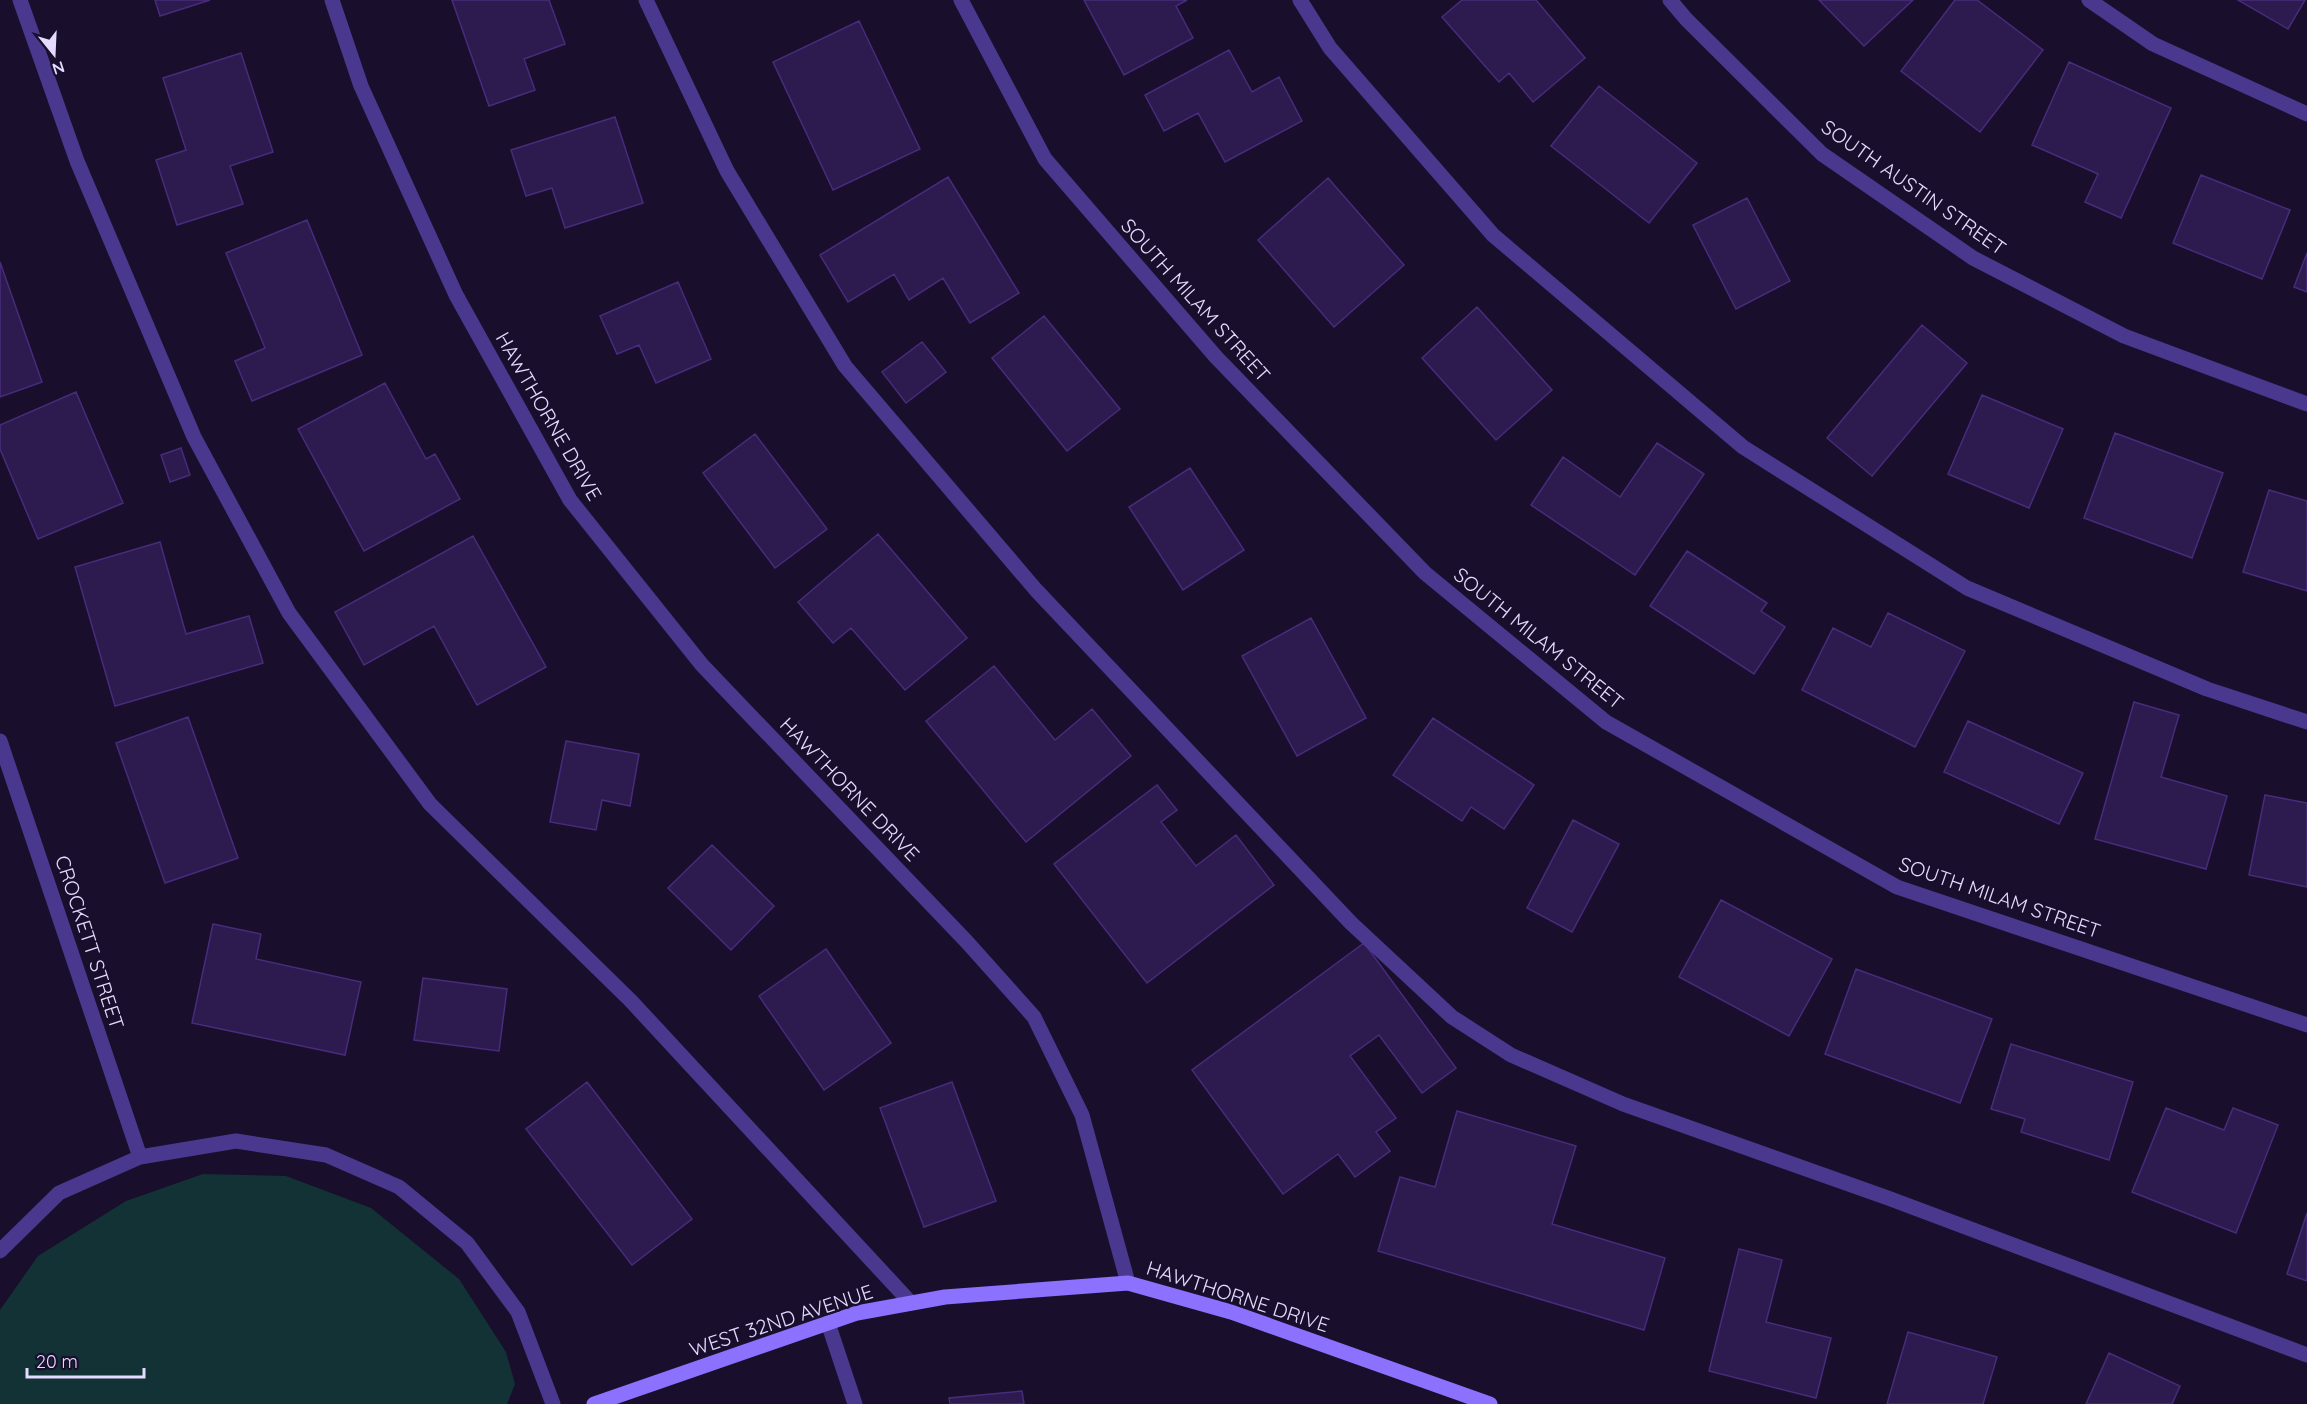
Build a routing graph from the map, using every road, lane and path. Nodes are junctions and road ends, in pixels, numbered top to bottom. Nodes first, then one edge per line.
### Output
1 (20, 0) edge
2 (332, 0) edge
3 (646, 0) edge
4 (960, 0) edge
5 (1300, 0) edge
6 (1670, 0) edge
7 (2089, 0) edge
8 (2307, 114) edge
9 (2307, 404) edge
10 (2307, 722) edge
11 (0, 741) edge
12 (2307, 1025) edge
13 (140, 1157) junction
14 (0, 1251) edge
15 (1128, 1283) junction
16 (911, 1303) junction
17 (828, 1323) junction
18 (2307, 1355) edge
19 (552, 1404) edge
20 (594, 1404) edge
21 (855, 1404) edge
22 (1490, 1404) edge

1 - 16 street
2 - 15 street, HAWTHORNE DRIVE
3 - 18 street
4 - 12 street, SOUTH MILAM STREET
5 - 10 street
6 - 9 street, SOUTH AUSTIN STREET
7 - 8 street
11 - 13 street, CROCKETT STREET
13 - 14 street
13 - 19 street
15 - 16 main road, WEST 32ND AVENUE
15 - 22 main road, HAWTHORNE DRIVE
16 - 17 main road, WEST 32ND AVENUE
17 - 20 main road, WEST 32ND AVENUE
17 - 21 street

